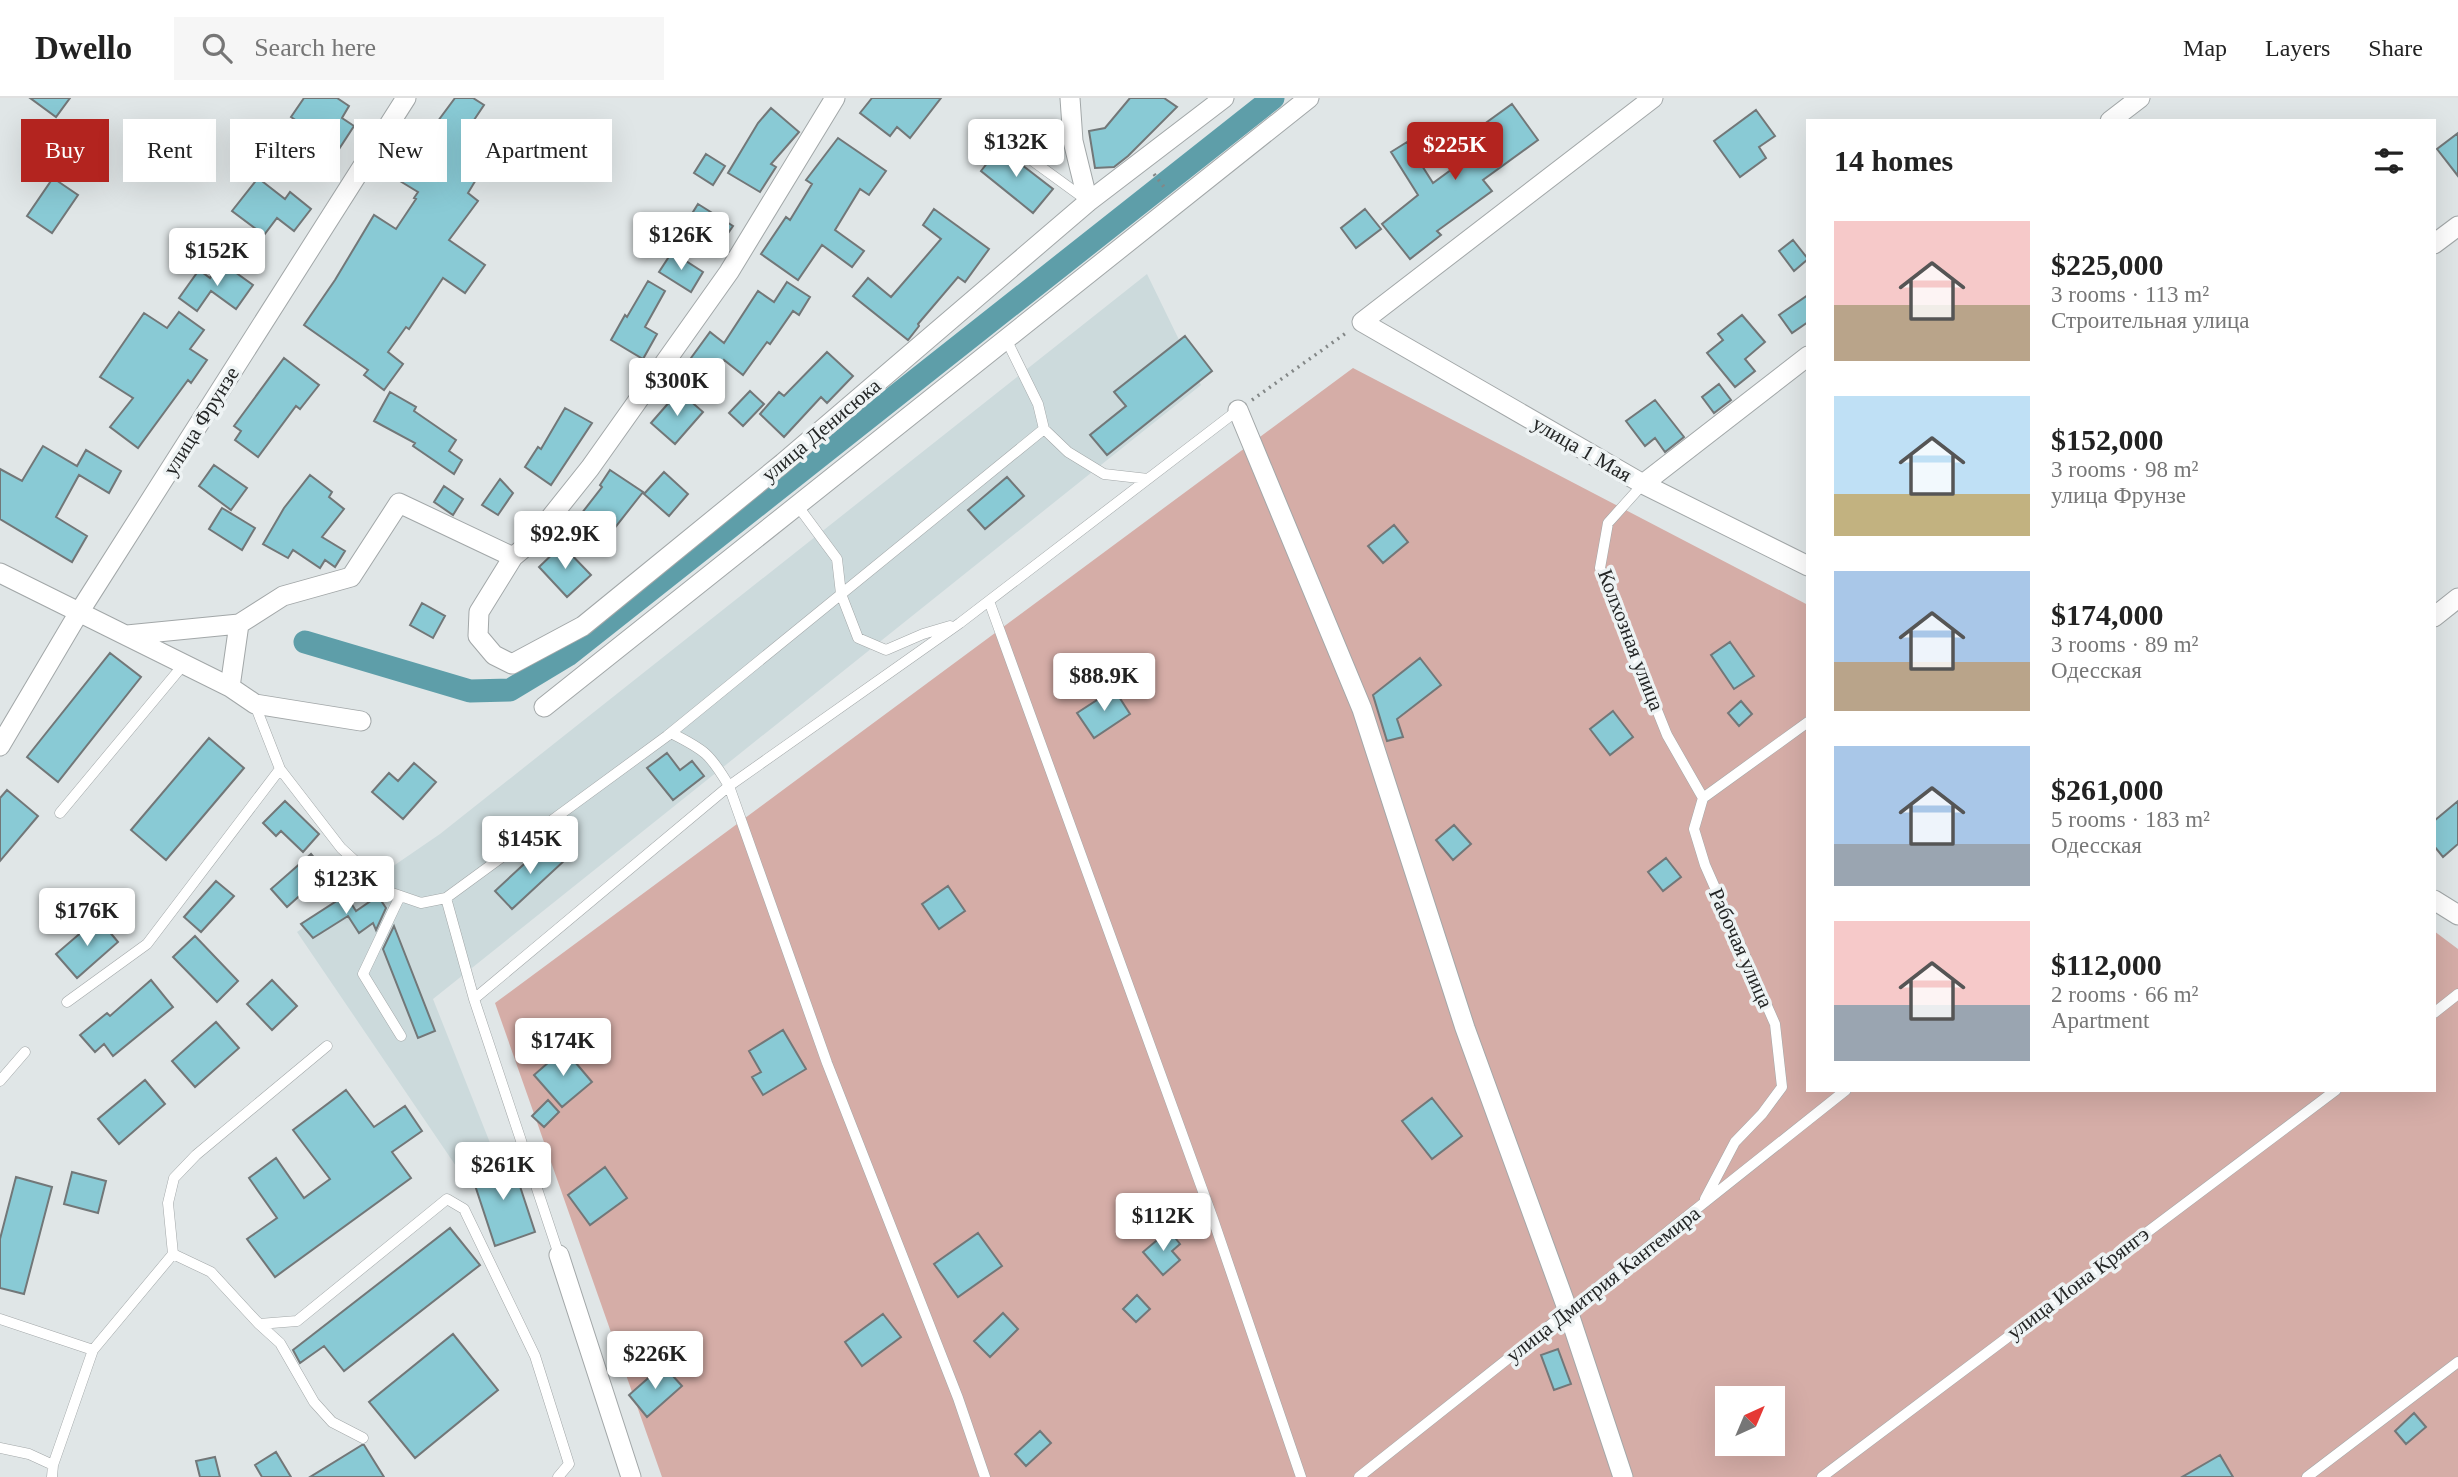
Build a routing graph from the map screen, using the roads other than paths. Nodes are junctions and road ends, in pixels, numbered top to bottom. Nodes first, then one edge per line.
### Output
1 (406, 98) edge
2 (835, 98) edge
3 (1070, 98) edge
4 (1224, 98) edge
5 (1308, 98) edge
6 (1653, 98) edge
7 (2140, 98) edge
8 (2113, 119) edge
9 (1019, 151) dead end
10 (1088, 202) junction
11 (2458, 226) edge
12 (2436, 242) edge
13 (1006, 339) junction
14 (1806, 358) edge
15 (1238, 410) joint
16 (1044, 429) junction
17 (1148, 479) junction
18 (1643, 484) junction
19 (797, 505) junction
20 (513, 556) junction
21 (1806, 565) edge
22 (0, 573) edge
23 (841, 594) junction
24 (2458, 598) edge
25 (989, 601) junction
26 (78, 614) junction
27 (2436, 615) edge
28 (960, 623) junction
29 (239, 624) junction
30 (127, 635) junction
31 (184, 664) junction
32 (230, 687) junction
33 (255, 704) junction
34 (544, 707) dead end
35 (360, 721) dead end
36 (1806, 723) edge
37 (671, 733) junction
38 (0, 746) edge
39 (280, 769) junction
40 (729, 786) junction
41 (1703, 798) junction
42 (60, 813) dead end
43 (400, 896) junction
44 (446, 898) junction
45 (2436, 901) edge
46 (2458, 915) edge
47 (2458, 993) edge
48 (474, 999) junction
49 (67, 1002) dead end
50 (2436, 1011) edge
51 (401, 1036) dead end
52 (327, 1046) dead end
53 (25, 1052) dead end
54 (0, 1081) edge
55 (1843, 1092) edge
56 (2333, 1092) edge
57 (1703, 1204) junction
58 (173, 1254) junction
59 (559, 1255) joint
60 (1568, 1311) junction
61 (0, 1319) edge
62 (259, 1324) junction
63 (93, 1350) junction
64 (2458, 1362) edge
65 (363, 1438) dead end
66 (0, 1448) edge
67 (53, 1465) junction
68 (52, 1477) edge
69 (558, 1477) edge
70 (631, 1477) edge
71 (985, 1477) edge
72 (1301, 1477) edge
73 (1359, 1477) edge
74 (1623, 1477) edge
75 (1822, 1477) edge
76 (2306, 1477) edge

1 - 26 street, улица Фрунзе
2 - 20 street
3 - 10 street
4 - 10 street, улица Денисюка
5 - 13 street
6 - 18 street, улица 1 Мая
7 - 8 street
9 - 10 lane
10 - 20 street, улица Денисюка
11 - 12 street
13 - 16 lane
13 - 19 street
14 - 18 street, Колхозная улица
15 - 17 lane
15 - 60 street
16 - 17 lane
16 - 23 lane
17 - 25 lane
18 - 21 street, улица 1 Мая
18 - 41 lane, Колхозная улица
19 - 23 lane
19 - 34 street
20 - 29 street
22 - 26 street
23 - 28 lane
23 - 37 lane
24 - 27 street
25 - 28 lane
25 - 72 lane
26 - 30 street
26 - 38 street, улица Фрунзе
28 - 40 lane
29 - 30 street
29 - 32 street
30 - 31 street
31 - 32 street
31 - 42 lane
32 - 33 street
33 - 35 street
33 - 39 lane
36 - 41 lane
37 - 40 lane
37 - 44 lane
39 - 43 lane
39 - 49 lane
40 - 48 lane
40 - 71 lane
41 - 57 lane, Рабочая улица
43 - 44 lane
43 - 51 lane
44 - 48 lane
45 - 46 street
47 - 50 lane
48 - 59 lane
52 - 58 lane
53 - 54 lane
55 - 57 lane, улица Дмитрия Кантемира
56 - 75 lane, улица Иона Крянгэ
57 - 60 lane, улица Дмитрия Кантемира
58 - 62 lane
58 - 63 lane
59 - 70 street
60 - 73 lane, улица Дмитрия Кантемира
60 - 74 street
61 - 63 lane
62 - 65 lane
62 - 69 lane
63 - 67 lane
64 - 76 lane
66 - 67 lane
67 - 68 lane

